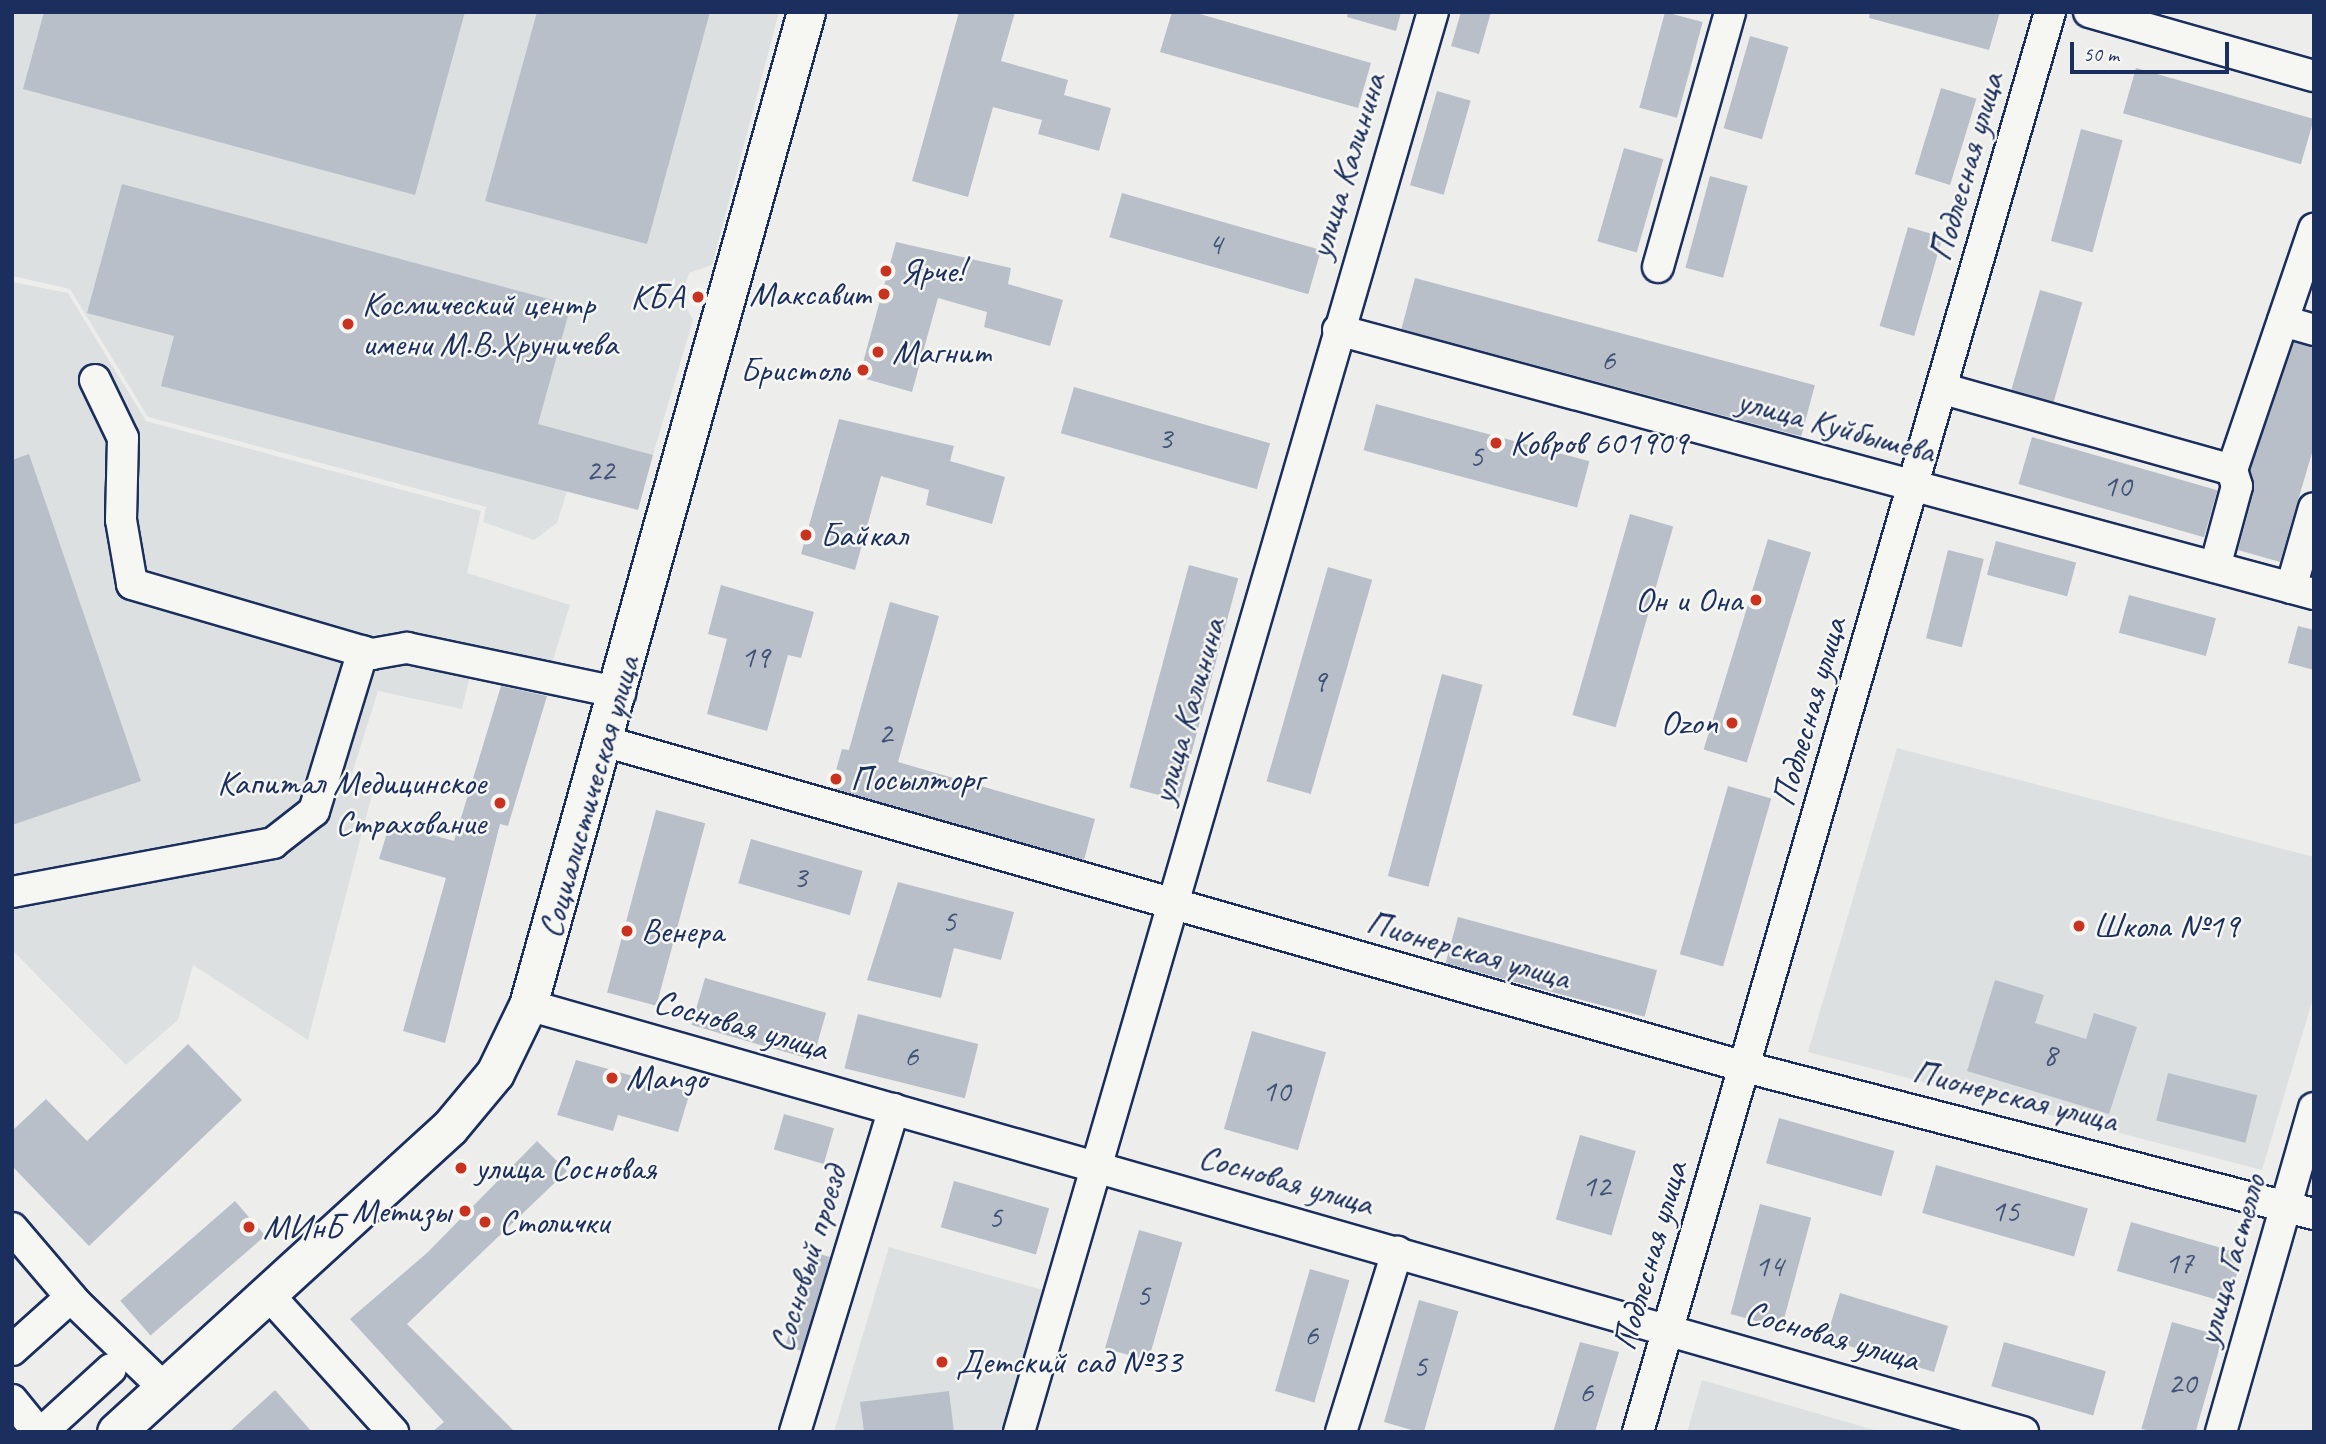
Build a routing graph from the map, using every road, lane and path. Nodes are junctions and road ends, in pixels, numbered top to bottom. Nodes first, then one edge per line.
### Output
1 (806, 12) edge
2 (1433, 12) edge
3 (1730, 12) edge
4 (2050, 12) edge
5 (2089, 12) edge
6 (2314, 76) edge
7 (2314, 229) edge
8 (1658, 267) dead end
9 (2283, 321) junction
10 (1338, 330) junction
11 (2314, 330) edge
12 (95, 380) dead end
13 (1944, 389) junction
14 (2232, 470) junction
15 (1915, 488) junction
16 (2314, 508) edge
17 (2215, 567) junction
18 (2302, 591) edge
19 (363, 651) junction
20 (620, 693) junction
21 (607, 742) junction
22 (12, 892) edge
23 (1171, 907) junction
24 (528, 1005) junction
25 (1745, 1067) junction
26 (2314, 1108) edge
27 (894, 1109) junction
28 (1098, 1167) junction
29 (2300, 1210) edge
30 (12, 1228) edge
31 (1397, 1252) junction
32 (267, 1293) junction
33 (71, 1297) junction
34 (1668, 1329) junction
35 (12, 1350) edge
36 (111, 1369) dead end
37 (164, 1388) junction
38 (12, 1400) edge
39 (40, 1432) edge
40 (116, 1432) edge
41 (393, 1432) edge
42 (795, 1432) edge
43 (1019, 1432) edge
44 (1341, 1432) edge
45 (1638, 1432) edge
46 (2023, 1432) edge
47 (2221, 1432) edge

1 - 20 main road, Социалистическая улица
2 - 10 street, улица Калинина
3 - 8 street
4 - 13 street, Подлесная улица
5 - 6 street
7 - 9 street
9 - 11 street
9 - 14 street
10 - 15 street, улица Куйбышева
10 - 23 street, улица Калинина
12 - 19 street
13 - 14 street
13 - 15 street, Подлесная улица
14 - 17 street
15 - 17 street, улица Куйбышева
15 - 25 street, Подлесная улица
16 - 18 street
17 - 18 street, улица Куйбышева
19 - 20 street
19 - 22 street
20 - 21 main road, Социалистическая улица
21 - 23 street, Пионерская улица
21 - 24 main road, Социалистическая улица
23 - 25 street, Пионерская улица
23 - 28 street, улица Калинина
24 - 27 street, Сосновая улица
24 - 32 main road, Социалистическая улица
25 - 29 street, Пионерская улица
25 - 34 street, Подлесная улица
26 - 29 street, улица Гастелло
27 - 28 street, Сосновая улица
27 - 42 street, Сосновый проезд
28 - 31 street, Сосновая улица
28 - 43 street, улица Калинина
29 - 47 street, улица Гастелло
30 - 33 street
31 - 34 street, Сосновая улица
31 - 44 street
32 - 37 main road, Социалистическая улица
32 - 41 street
33 - 35 street
33 - 37 street
34 - 45 street, Подлесная улица
34 - 46 street, Сосновая улица
36 - 39 street
37 - 40 main road, Социалистическая улица
38 - 39 street

